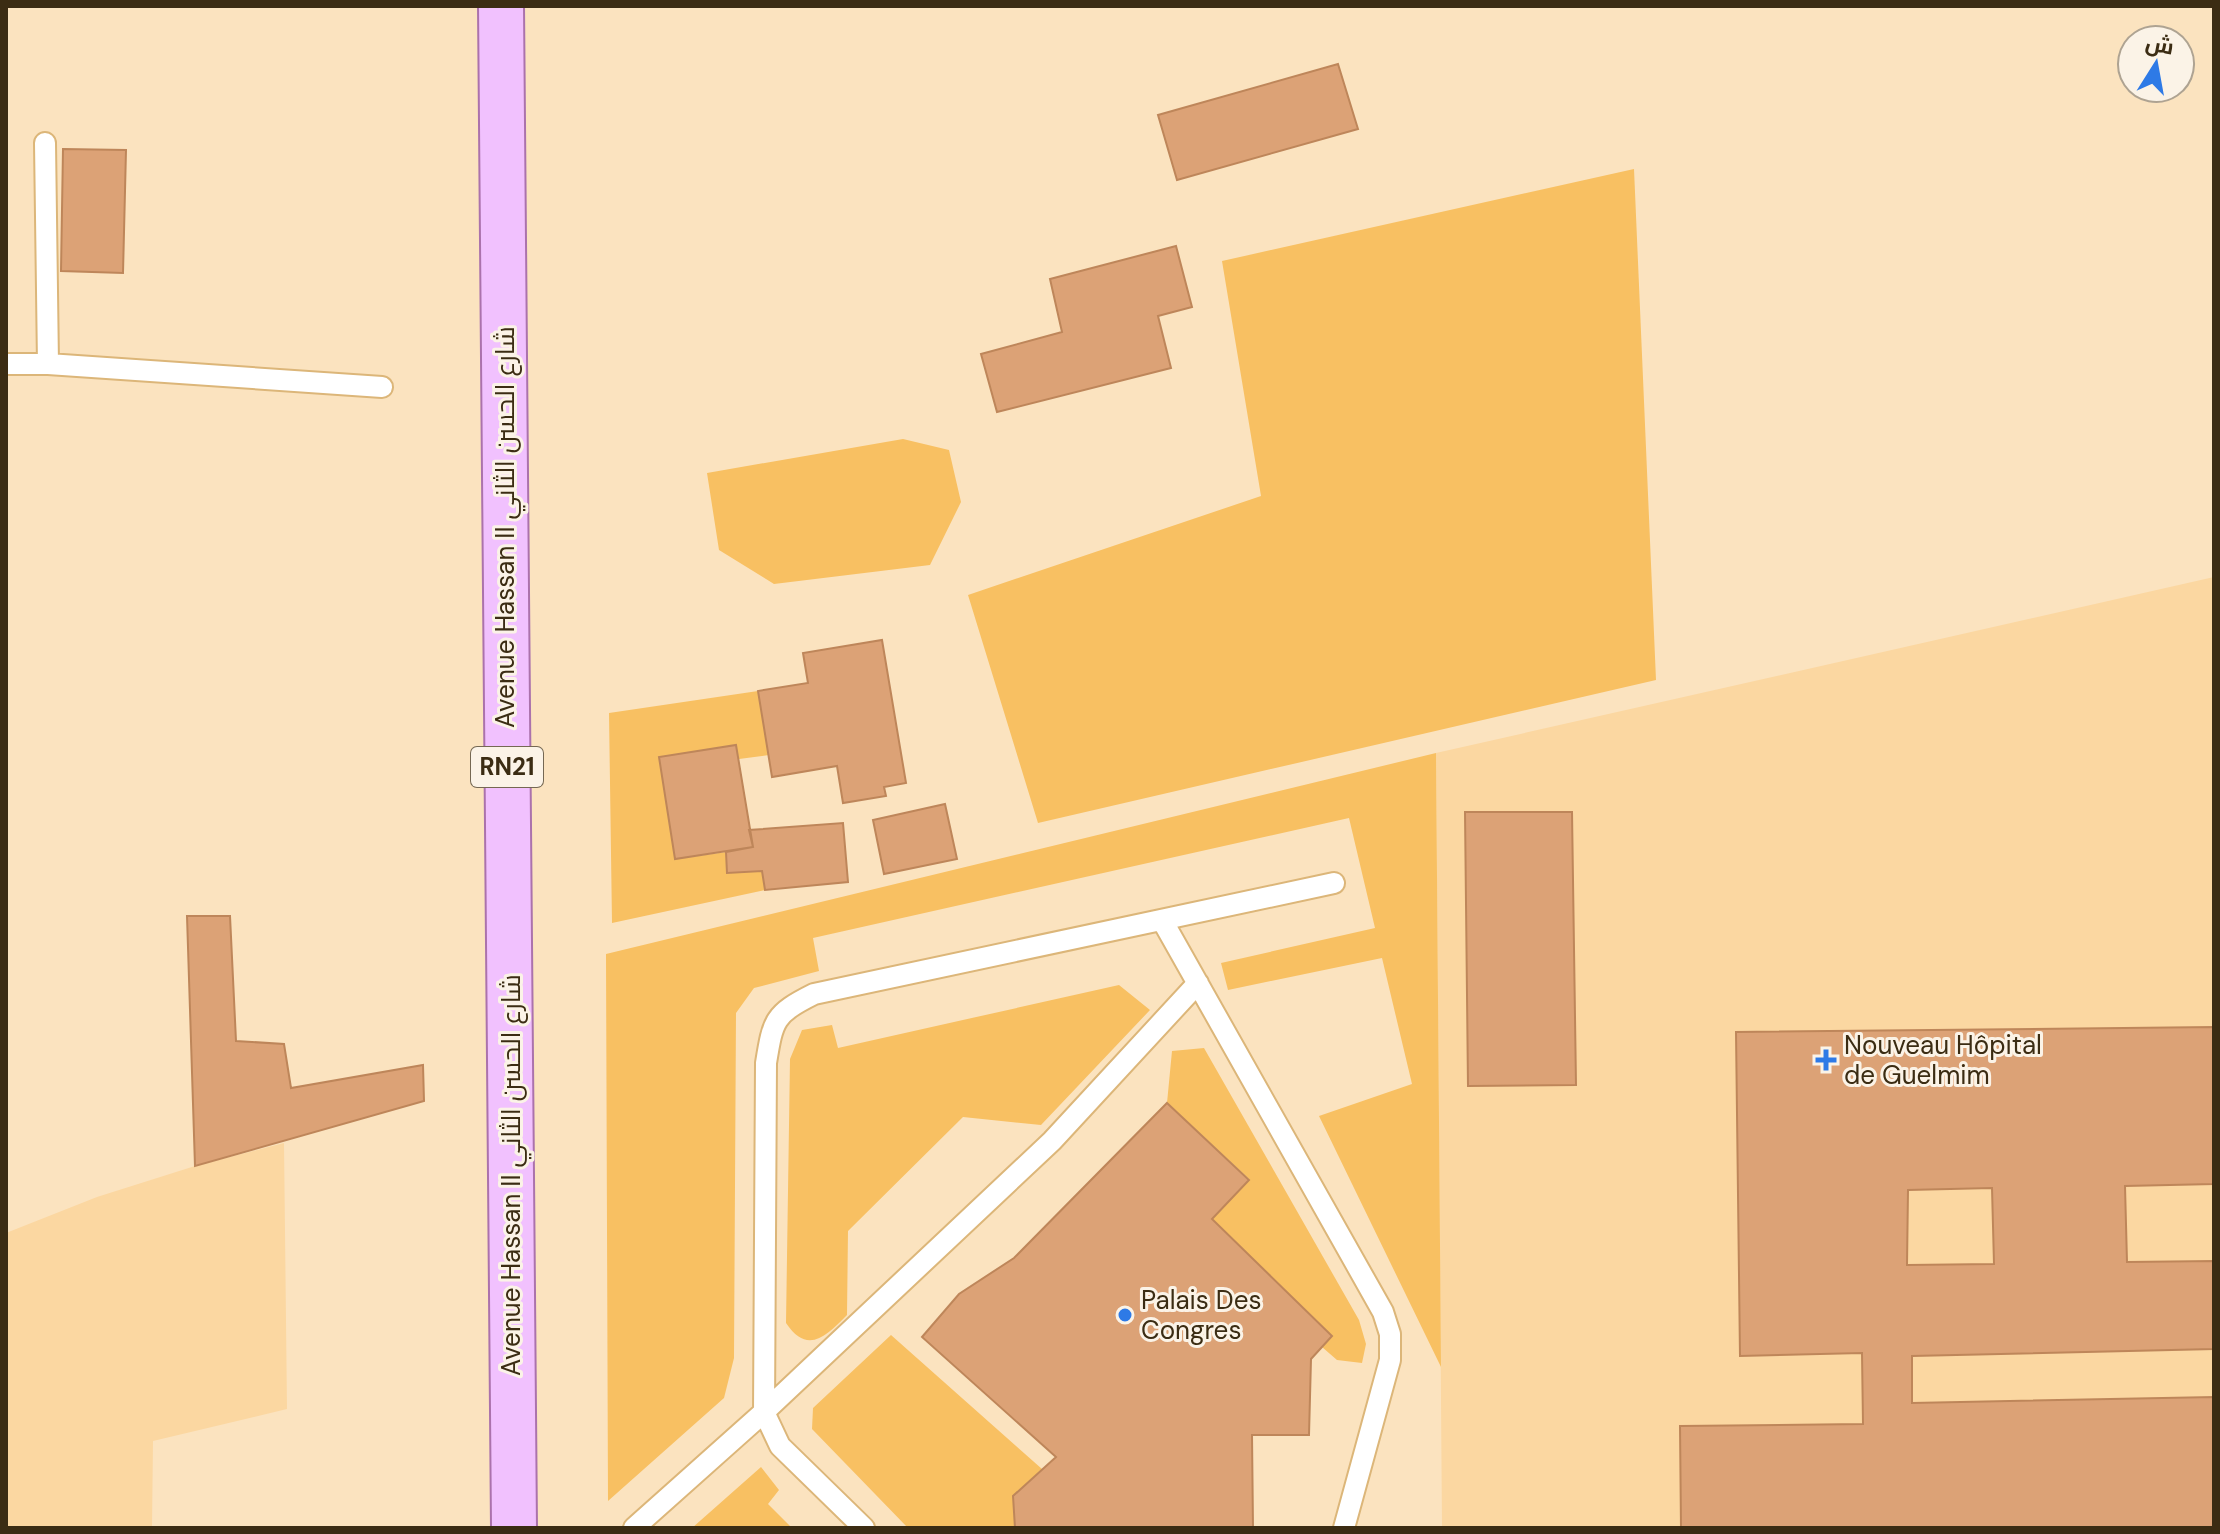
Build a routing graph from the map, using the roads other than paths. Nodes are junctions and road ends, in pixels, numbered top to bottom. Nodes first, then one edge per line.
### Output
1 (501, 6) edge
2 (45, 143) dead end
3 (6, 364) edge
4 (48, 364) junction
5 (382, 387) dead end
6 (1334, 883) dead end
7 (1162, 920) junction
8 (1198, 983) junction
9 (764, 1412) junction
10 (514, 1528) edge
11 (634, 1528) edge
12 (864, 1528) edge
13 (1344, 1528) edge

1 - 10 main road, Avenue Hassan II شارع الحسن الثاني / RN21
2 - 4 lane
3 - 4 lane
4 - 5 lane
6 - 7 lane
7 - 8 lane
7 - 9 lane
8 - 9 lane
8 - 13 lane
9 - 11 lane
9 - 12 lane

